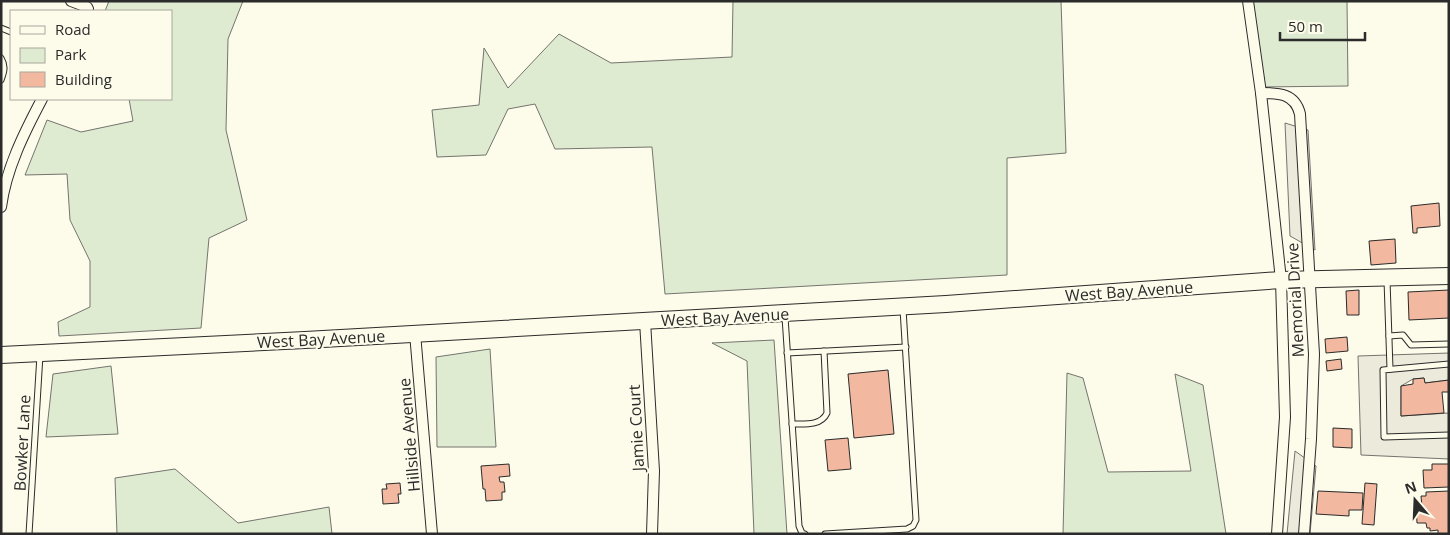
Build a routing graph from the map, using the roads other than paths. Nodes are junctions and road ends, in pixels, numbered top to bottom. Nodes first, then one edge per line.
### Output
1 (71, 1) edge
2 (1248, 1) edge
3 (89, 7) edge
4 (1, 58) edge
5 (1, 80) edge
6 (1261, 93) junction
7 (41, 100) edge
8 (4, 177) edge
9 (1, 207) edge
10 (1449, 276) edge
11 (1387, 278) junction
12 (1310, 279) junction
13 (1281, 280) junction
14 (903, 306) junction
15 (784, 314) junction
16 (645, 321) junction
17 (416, 333) junction
18 (1389, 336) junction
19 (1449, 344) edge
20 (906, 346) junction
21 (824, 351) junction
22 (787, 353) junction
23 (40, 354) junction
24 (1, 355) edge
25 (1449, 364) edge
26 (1390, 369) junction
27 (792, 424) junction
28 (1449, 435) edge
29 (29, 534) edge
30 (432, 534) edge
31 (652, 534) edge
32 (805, 534) edge
33 (825, 534) edge
34 (1277, 534) edge
35 (1304, 534) edge

1 - 3 street
2 - 6 street, Memorial Drive
4 - 5 lane
6 - 12 street, Memorial Drive
6 - 13 street, Memorial Drive
7 - 8 street
8 - 9 street
10 - 11 main road, West Bay Avenue
11 - 12 main road, West Bay Avenue
11 - 18 lane
12 - 13 main road, West Bay Avenue
12 - 35 street, Memorial Drive
13 - 14 main road, West Bay Avenue
13 - 34 street, Memorial Drive
14 - 15 main road, West Bay Avenue
14 - 20 lane
15 - 16 main road, West Bay Avenue
15 - 22 lane
16 - 17 main road, West Bay Avenue
16 - 31 street, Jamie Court
17 - 23 main road, West Bay Avenue
17 - 30 street, Hillside Avenue
18 - 19 lane
18 - 26 lane
20 - 21 lane
20 - 33 lane
21 - 22 lane
21 - 27 lane
22 - 27 lane
23 - 24 main road, West Bay Avenue
23 - 29 lane, Bowker Lane
25 - 26 lane
26 - 28 lane
27 - 32 lane

